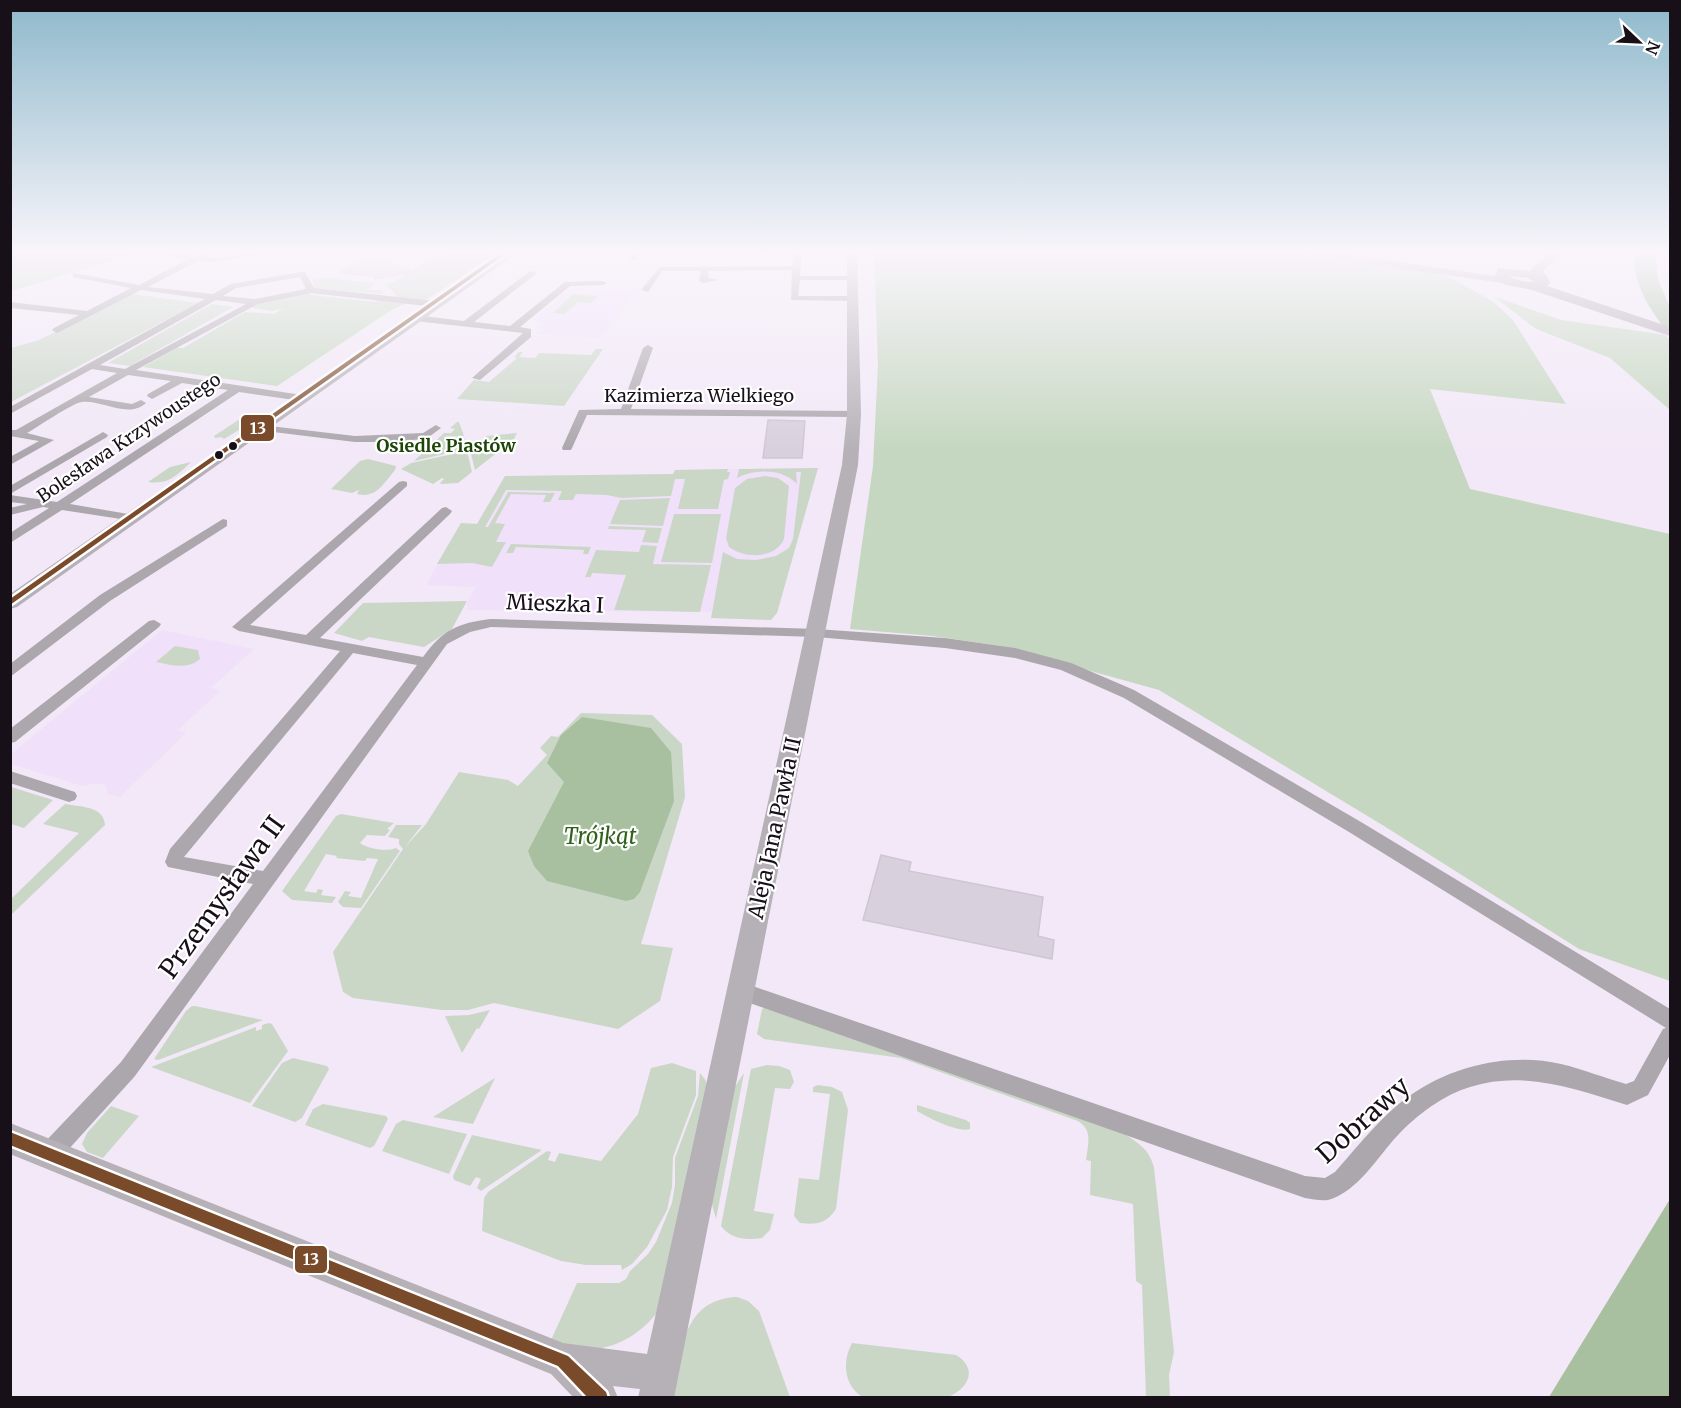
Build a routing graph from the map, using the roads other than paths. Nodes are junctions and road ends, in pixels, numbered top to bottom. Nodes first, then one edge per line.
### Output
1 (80, 319) edge
2 (175, 319) edge
3 (225, 319) edge
4 (414, 319) edge
5 (421, 319) edge
6 (473, 319) edge
7 (525, 319) edge
8 (853, 319) edge
9 (1636, 319) edge
10 (466, 324) junction
11 (512, 329) junction
12 (57, 330) dead end
13 (1671, 331) edge
14 (648, 348) dead end
15 (89, 366) junction
16 (128, 372) junction
17 (477, 378) dead end
18 (180, 380) junction
19 (238, 388) junction
20 (152, 396) dead end
21 (302, 398) junction
22 (80, 399) junction
23 (141, 407) dead end
24 (10, 411) edge
25 (625, 412) junction
26 (854, 414) junction
27 (261, 428) junction
28 (436, 428) dead end
29 (14, 434) edge
30 (104, 435) dead end
31 (567, 448) dead end
32 (10, 462) edge
33 (403, 484) dead end
34 (10, 491) edge
35 (10, 498) edge
36 (43, 503) junction
37 (59, 506) junction
38 (10, 512) edge
39 (446, 512) dead end
40 (130, 518) junction
41 (223, 523) dead end
42 (10, 539) edge
43 (10, 603) edge
44 (154, 624) dead end
45 (816, 633) junction
46 (308, 641) junction
47 (349, 649) junction
48 (425, 662) junction
49 (10, 672) edge
50 (10, 738) edge
51 (10, 777) edge
52 (69, 796) dead end
53 (265, 879) junction
54 (741, 991) junction
55 (1671, 1020) edge
56 (1671, 1036) edge
57 (10, 1138) edge
58 (50, 1153) junction
59 (562, 1361) junction
60 (658, 1386) edge
61 (600, 1398) edge

1 - 12 street
2 - 15 street
3 - 16 street
4 - 21 main road
5 - 10 street
6 - 10 street
7 - 11 street
8 - 26 main road, Aleja Jana Pawła II
9 - 13 main road
10 - 11 street
11 - 17 street
14 - 25 street
15 - 16 street
15 - 24 street
16 - 18 street
16 - 22 street
18 - 19 street
18 - 20 street
19 - 21 street
19 - 37 street, Bolesława Krzywoustego
21 - 27 main road
22 - 23 street
22 - 29 street
25 - 26 street, Kazimierza Wielkiego
25 - 31 street, Kazimierza Wielkiego
26 - 45 main road, Aleja Jana Pawła II
27 - 28 street
27 - 40 main road
29 - 32 street
30 - 34 street
33 - 46 street
35 - 36 street
36 - 37 street
36 - 38 street
37 - 40 street
37 - 42 street, Bolesława Krzywoustego
39 - 46 street
40 - 43 main road
41 - 49 street
44 - 50 street
45 - 48 street, Mieszka I
45 - 54 main road, Aleja Jana Pawła II
45 - 55 street, Mieszka I
46 - 47 street
47 - 48 street
47 - 53 street
48 - 53 street, Przemysława II
51 - 52 street
53 - 58 street, Przemysława II
54 - 56 street, Dobrawy
54 - 60 main road, Aleja Jana Pawła II
57 - 58 main road
58 - 59 main road
59 - 60 main road
59 - 61 main road

